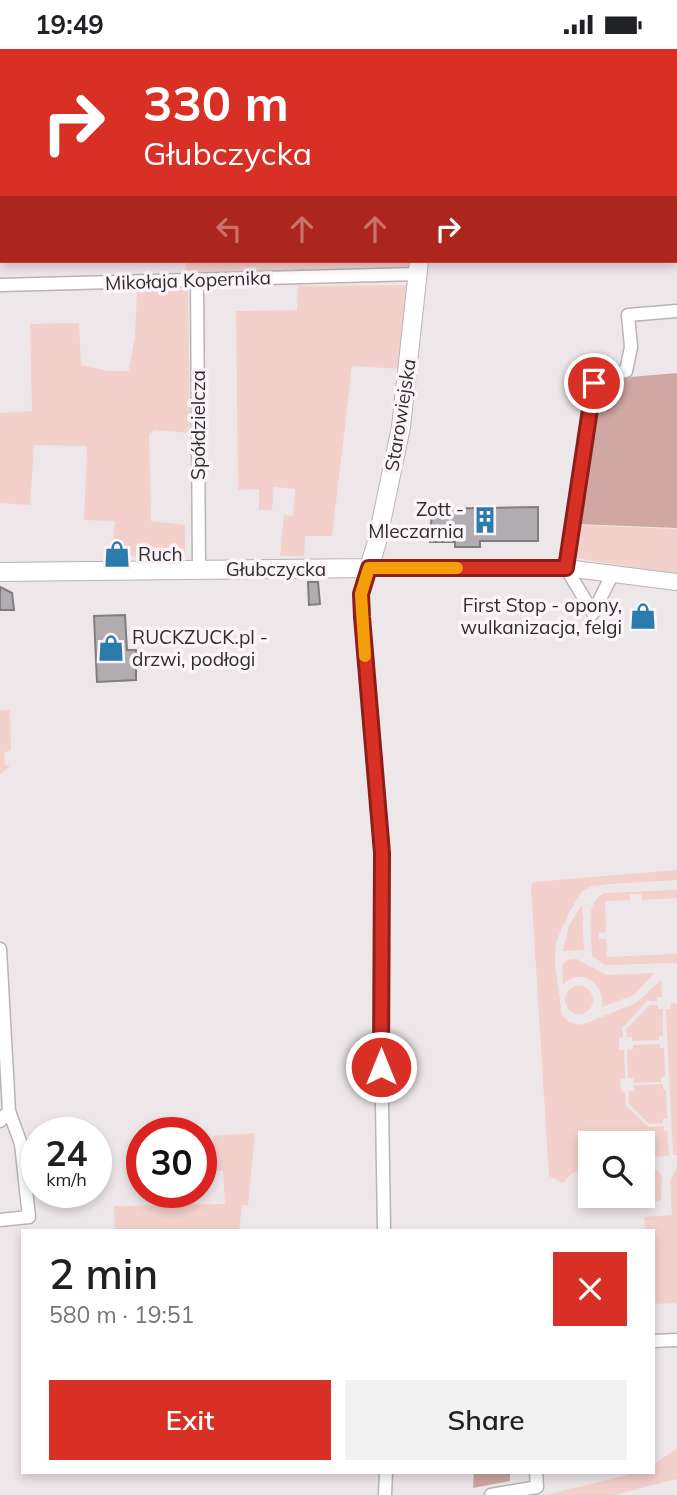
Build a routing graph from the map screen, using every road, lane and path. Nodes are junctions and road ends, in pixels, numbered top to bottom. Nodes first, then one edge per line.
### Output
1 (418, 267) edge
2 (197, 280) junction
3 (0, 285) edge
4 (677, 311) edge
5 (369, 568) junction
6 (566, 568) junction
7 (199, 570) junction
8 (0, 572) edge
9 (613, 573) junction
10 (677, 582) edge
11 (0, 948) edge
12 (5, 1116) edge
13 (0, 1220) edge
14 (384, 1229) edge
15 (677, 1340) edge
16 (655, 1341) edge
17 (386, 1474) edge
18 (537, 1474) edge
19 (385, 1495) edge
20 (491, 1495) edge

1 - 2 street, Mikołaja Kopernika
1 - 5 main road, Starowiejska
2 - 3 street, Mikołaja Kopernika
2 - 7 street, Spółdzielcza
4 - 6 street
5 - 6 main road, Głubczycka
5 - 7 main road, Głubczycka
5 - 14 street
6 - 9 main road, Głubczycka
6 - 9 street
7 - 8 main road, Głubczycka
9 - 10 main road, Głubczycka
11 - 12 street
12 - 13 street
15 - 16 street
17 - 19 street
18 - 20 street

